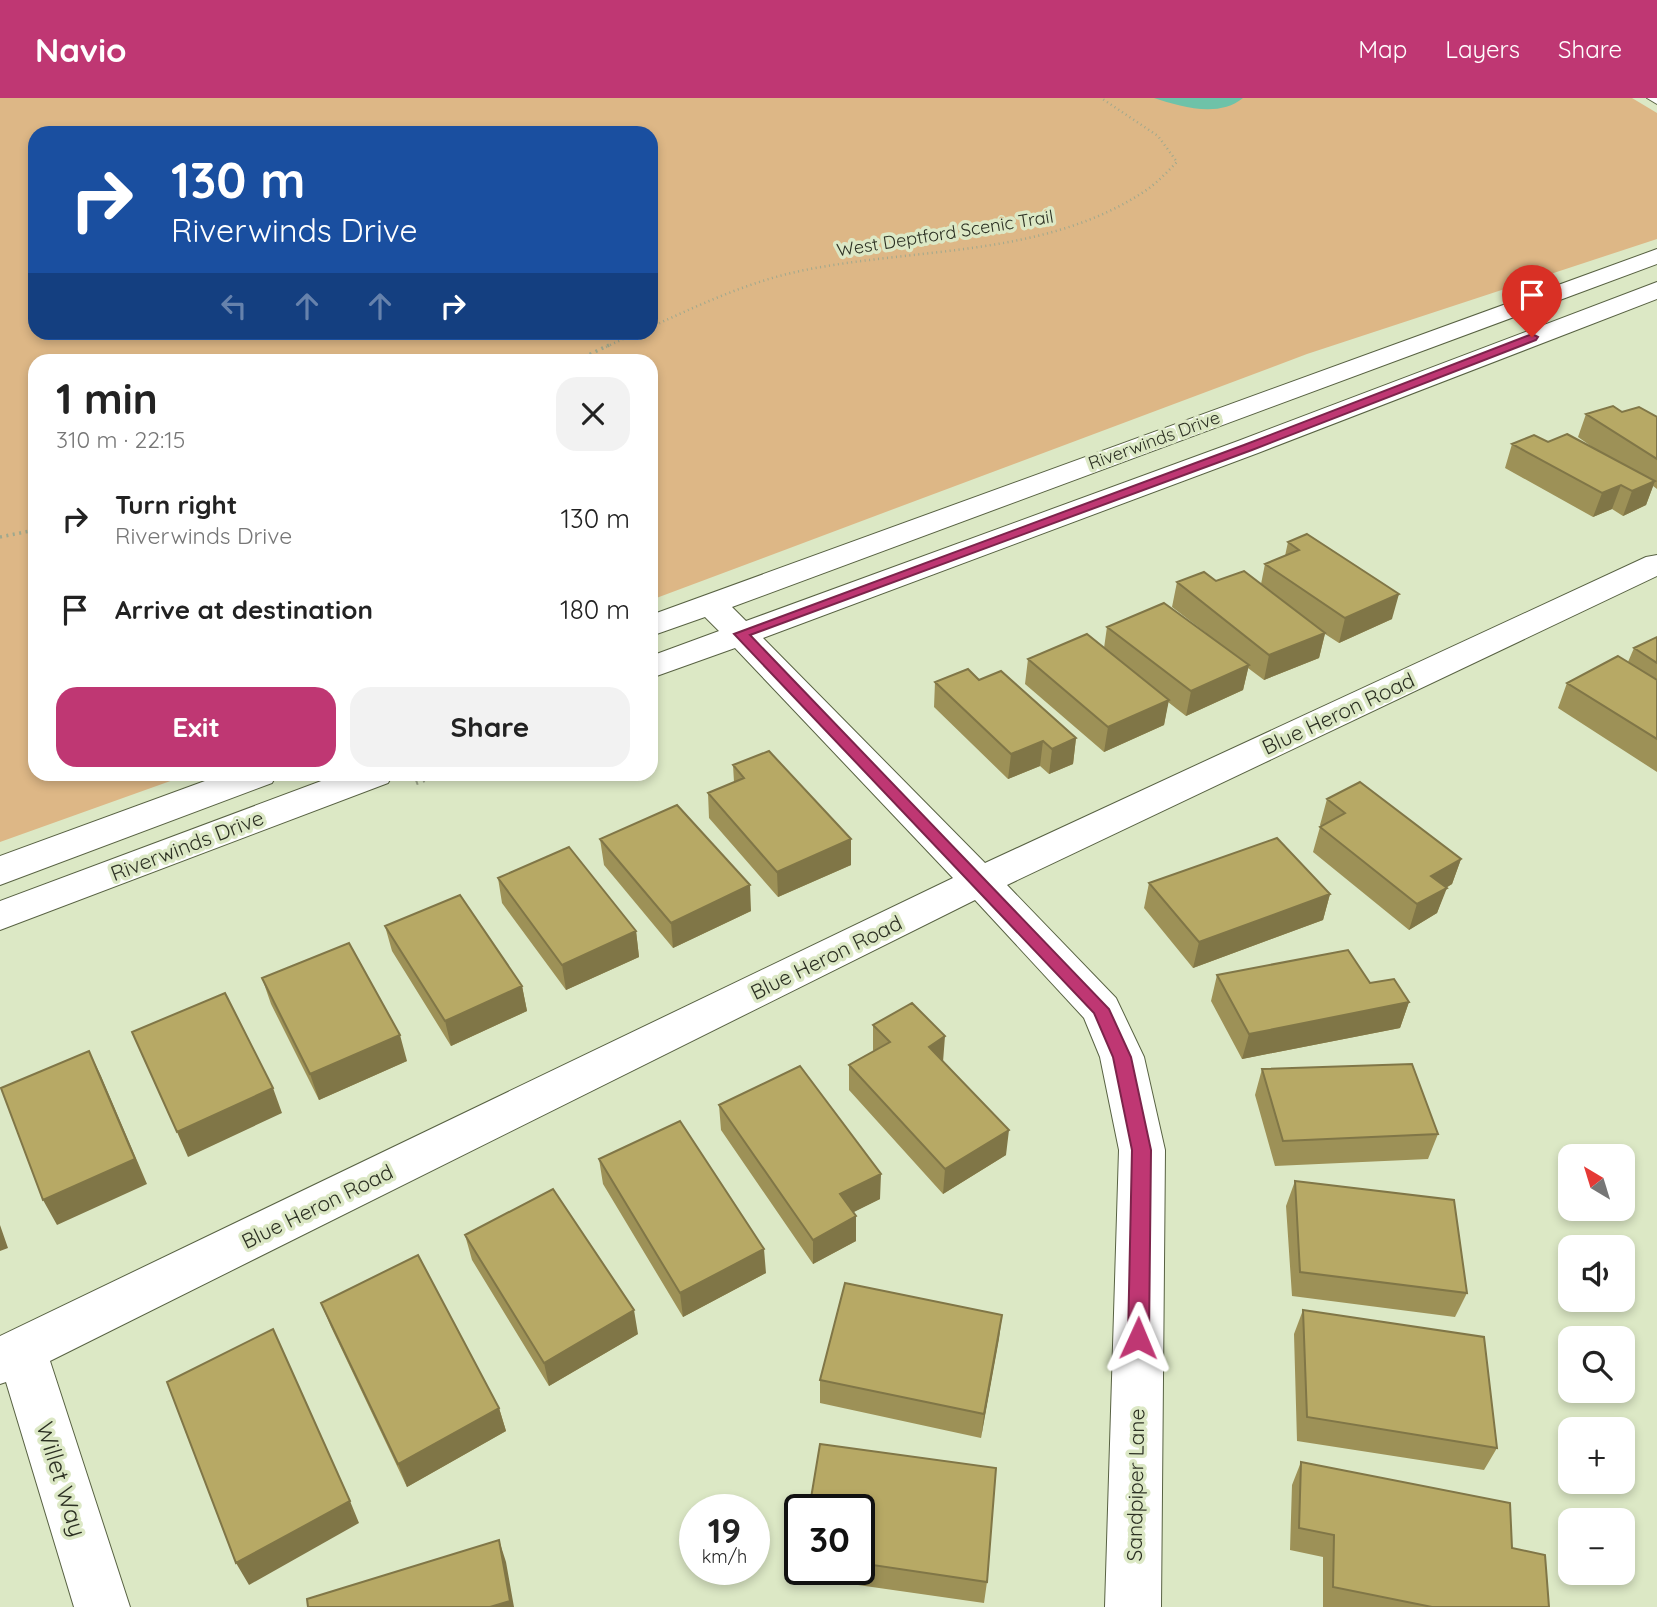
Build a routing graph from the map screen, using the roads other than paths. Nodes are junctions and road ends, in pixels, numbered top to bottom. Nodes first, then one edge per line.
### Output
1 (1657, 256) edge
2 (1657, 290) edge
3 (1657, 564) edge
4 (710, 603) junction
5 (658, 623) edge
6 (741, 634) junction
7 (658, 665) edge
8 (240, 781) edge
9 (356, 781) edge
10 (0, 871) edge
11 (980, 881) junction
12 (0, 916) edge
13 (11, 1356) edge
14 (102, 1607) edge
15 (1133, 1607) edge

1 - 4 street, Riverwinds Drive
2 - 6 street, Riverwinds Drive
3 - 11 street, Blue Heron Road
4 - 5 street, Riverwinds Drive
4 - 6 street, Sandpiper Lane
6 - 7 street, Riverwinds Drive
6 - 11 street, Sandpiper Lane
8 - 10 street, Riverwinds Drive
9 - 12 street, Riverwinds Drive
11 - 13 street, Blue Heron Road
11 - 15 street, Sandpiper Lane
13 - 14 street, Willet Way

